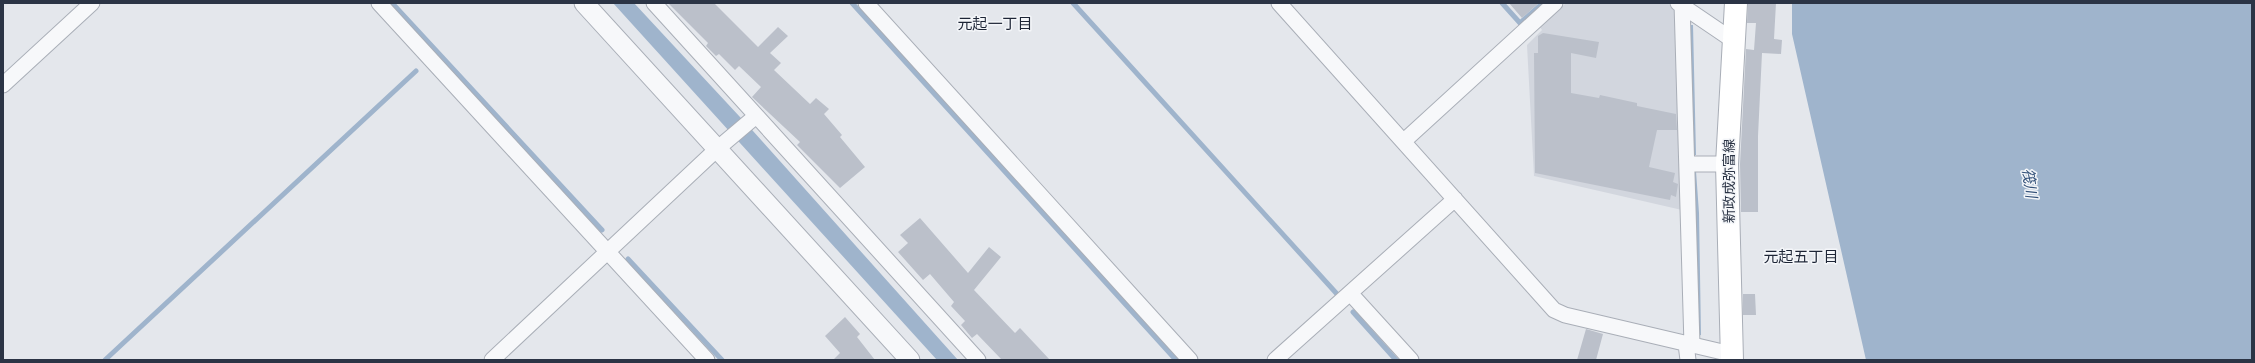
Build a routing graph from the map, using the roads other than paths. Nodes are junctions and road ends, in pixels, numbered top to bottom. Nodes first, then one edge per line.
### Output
1 (92, 3) edge
2 (379, 3) edge
3 (584, 3) edge
4 (654, 3) edge
5 (866, 3) edge
6 (1279, 3) edge
7 (1555, 3) edge
8 (1736, 3) edge
9 (1681, 4) edge
10 (1734, 41) junction
11 (3, 85) edge
12 (753, 118) junction
13 (1404, 141) junction
14 (721, 145) junction
15 (1688, 164) junction
16 (1727, 164) junction
17 (1455, 199) junction
18 (607, 251) junction
19 (1350, 293) junction
20 (1689, 345) junction
21 (1732, 357) edge
22 (492, 360) edge
23 (707, 360) edge
24 (910, 360) edge
25 (978, 360) edge
26 (1190, 360) edge
27 (1275, 360) edge
28 (1411, 360) edge
29 (1688, 360) edge

1 - 11 street
2 - 18 street
3 - 14 street
4 - 12 street
5 - 26 street
6 - 13 street
7 - 13 street
8 - 10 main road, 新政成弥富線
9 - 10 street
9 - 15 street
10 - 16 main road, 新政成弥富線
12 - 14 street
12 - 25 street
13 - 17 street
14 - 18 street
14 - 24 street
15 - 16 street
15 - 20 street
16 - 21 main road, 新政成弥富線
17 - 19 street
17 - 20 street
18 - 22 street
18 - 23 street
19 - 27 street
19 - 28 street
20 - 21 street
20 - 29 street

